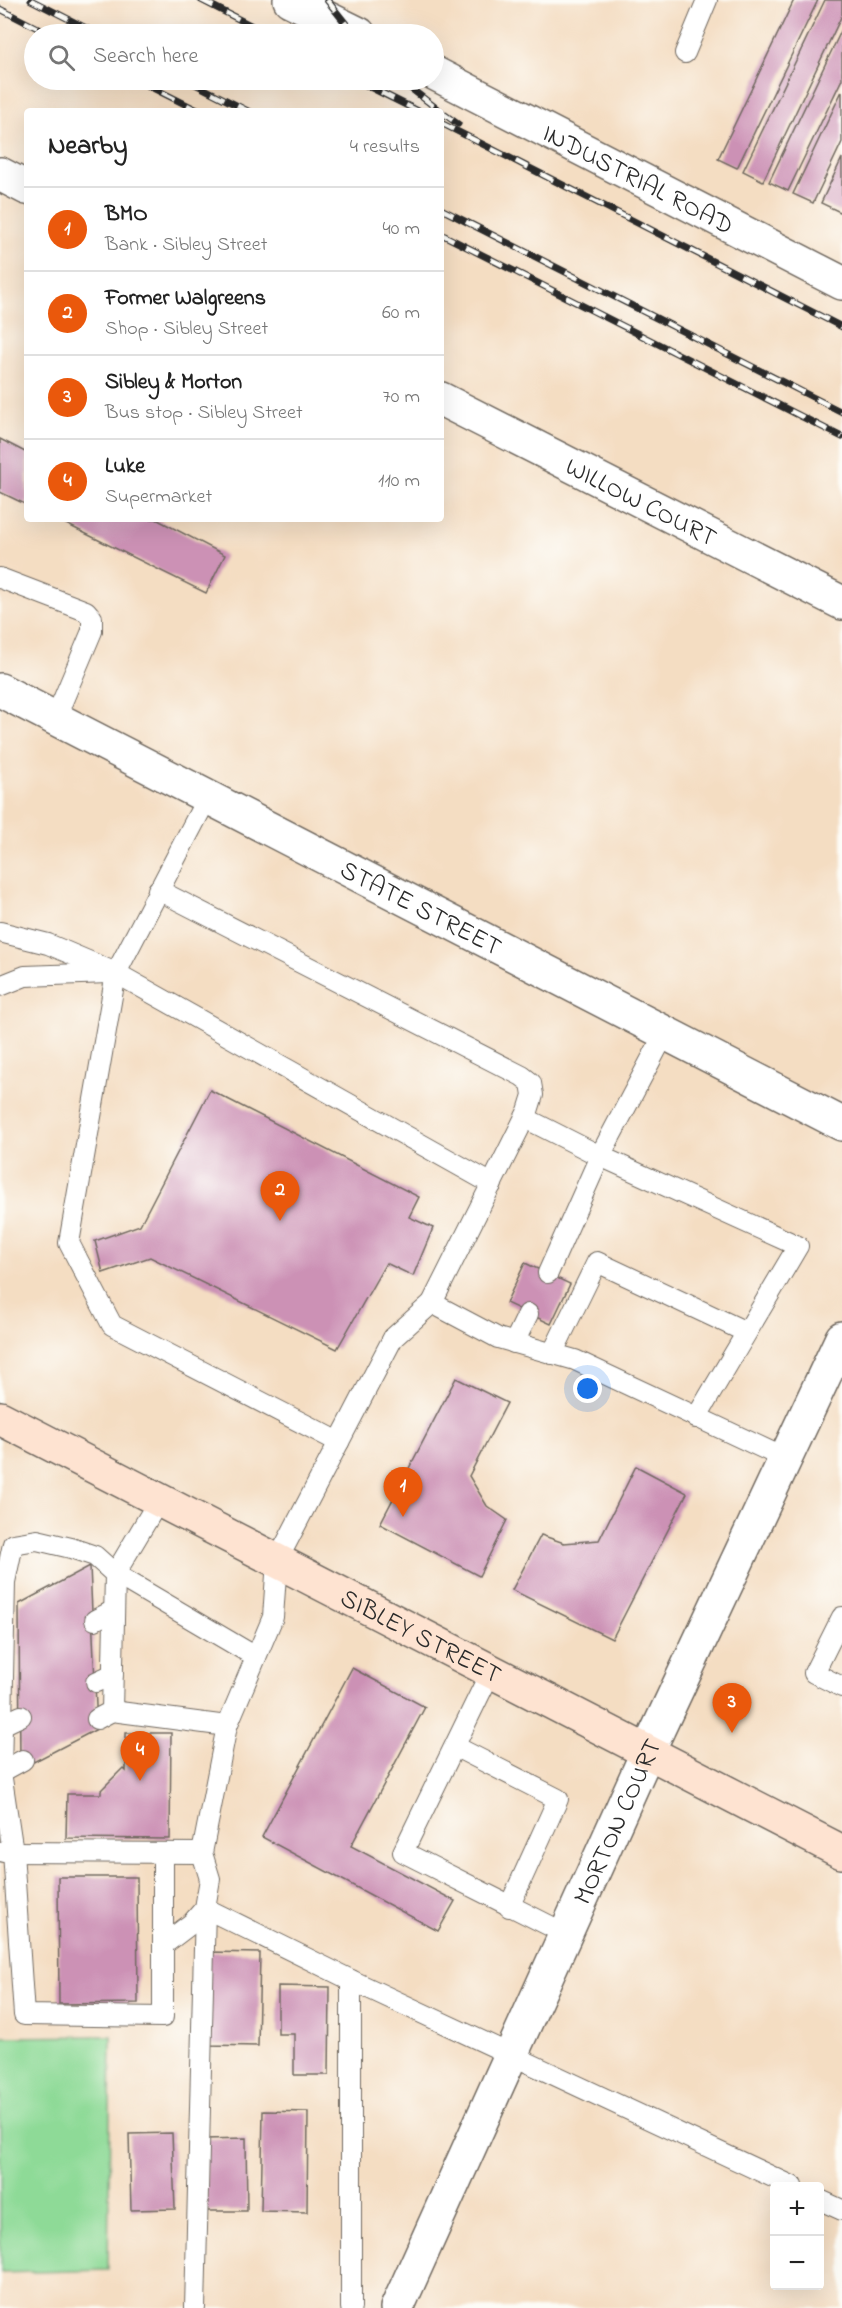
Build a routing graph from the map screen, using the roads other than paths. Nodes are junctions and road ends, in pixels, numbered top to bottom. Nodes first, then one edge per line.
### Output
1 (290, 0) edge
2 (707, 0) edge
3 (338, 24) edge
4 (685, 54) dead end
5 (444, 78) edge
6 (0, 174) edge
7 (24, 186) edge
8 (842, 283) edge
9 (444, 401) edge
10 (0, 578) edge
11 (842, 603) edge
12 (0, 690) edge
13 (55, 719) junction
14 (207, 798) junction
15 (158, 890) junction
16 (0, 932) edge
17 (116, 973) junction
18 (0, 986) edge
19 (665, 1033) junction
20 (525, 1118) junction
21 (842, 1124) edge
22 (600, 1156) junction
23 (492, 1184) junction
24 (548, 1273) dead end
25 (432, 1303) junction
26 (528, 1314) dead end
27 (746, 1332) junction
28 (842, 1338) edge
29 (514, 1343) junction
30 (552, 1354) junction
31 (0, 1418) edge
32 (696, 1418) junction
33 (339, 1442) junction
34 (784, 1458) junction
35 (159, 1500) junction
36 (277, 1561) junction
37 (106, 1571) junction
38 (114, 1610) junction
39 (21, 1613) dead end
40 (842, 1617) edge
41 (95, 1620) dead end
42 (2, 1623) edge
43 (256, 1657) junction
44 (20, 1659) dead end
45 (3, 1668) junction
46 (491, 1671) junction
47 (842, 1687) edge
48 (21, 1716) dead end
49 (2, 1725) junction
50 (226, 1726) junction
51 (456, 1747) junction
52 (648, 1751) junction
53 (23, 1760) dead end
54 (1, 1772) edge
55 (7, 1852) edge
56 (842, 1852) edge
57 (202, 1853) junction
58 (163, 1854) junction
59 (509, 1907) junction
60 (205, 1908) junction
61 (566, 1934) junction
62 (163, 1945) junction
63 (351, 1980) junction
64 (510, 2053) junction
65 (781, 2182) edge
66 (824, 2202) edge
67 (842, 2210) edge
68 (195, 2308) edge
69 (351, 2308) edge
70 (397, 2308) edge

1 - 3 street
2 - 4 lane
5 - 8 street, INDUSTRIAL ROAD
6 - 7 street
9 - 11 street, WILLOW COURT
10 - 13 lane
12 - 13 street, STATE STREET
13 - 14 street, STATE STREET
14 - 15 lane
14 - 19 street, STATE STREET
15 - 17 lane
15 - 20 lane
16 - 17 lane
17 - 18 lane
17 - 23 lane
17 - 33 lane
19 - 21 street, STATE STREET
19 - 22 lane
20 - 22 lane
20 - 23 lane
22 - 24 lane
22 - 27 lane
23 - 25 lane
25 - 29 lane
25 - 33 lane
26 - 29 lane
27 - 30 lane
27 - 32 lane
28 - 34 street, MORTON COURT
29 - 30 lane
30 - 32 lane
31 - 35 main road, SIBLEY STREET
32 - 34 lane
33 - 36 lane
34 - 52 street, MORTON COURT
35 - 36 main road, SIBLEY STREET
35 - 37 lane
36 - 43 lane
36 - 46 main road, SIBLEY STREET
37 - 38 lane
37 - 42 lane
37 - 43 lane
38 - 41 lane
38 - 50 lane
39 - 42 lane
40 - 47 lane
42 - 45 lane
43 - 50 lane
44 - 45 lane
45 - 49 lane
46 - 51 lane
46 - 52 main road, SIBLEY STREET
48 - 49 lane
49 - 54 lane
50 - 57 lane
51 - 59 lane
51 - 59 lane
52 - 56 main road, SIBLEY STREET
52 - 61 street, MORTON COURT
53 - 54 lane
54 - 55 lane
55 - 58 lane
55 - 62 lane
57 - 58 lane
57 - 60 lane
58 - 62 lane
59 - 61 lane
60 - 62 lane
60 - 63 lane
60 - 68 lane
61 - 64 street, MORTON COURT
63 - 64 lane
63 - 69 lane
64 - 65 lane
64 - 70 street, MORTON COURT
66 - 67 lane

